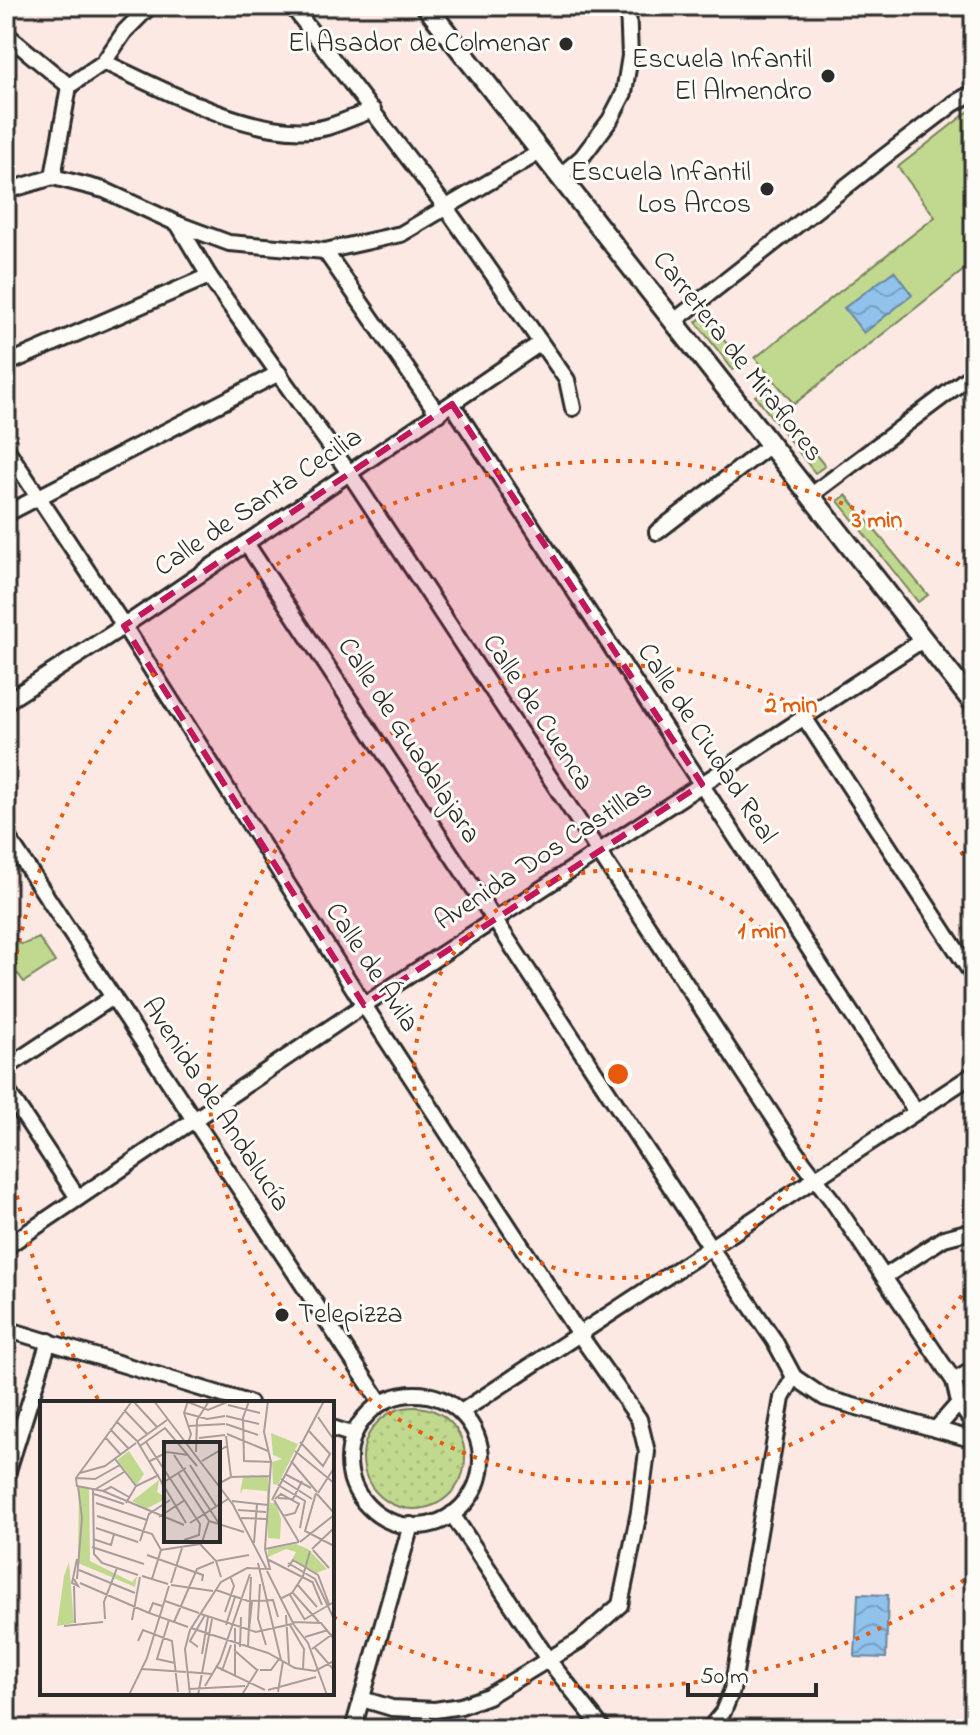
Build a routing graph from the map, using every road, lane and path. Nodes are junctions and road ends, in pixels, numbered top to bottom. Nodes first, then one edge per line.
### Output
1 (150, 6) edge
2 (292, 6) edge
3 (628, 6) edge
4 (432, 8) edge
5 (6, 34) edge
6 (104, 62) junction
7 (69, 86) junction
8 (974, 92) edge
9 (373, 110) junction
10 (533, 156) junction
11 (560, 176) junction
12 (53, 177) junction
13 (6, 191) edge
14 (447, 209) junction
15 (178, 224) junction
16 (325, 251) junction
17 (209, 276) junction
18 (673, 322) junction
19 (539, 344) junction
20 (6, 364) edge
21 (279, 373) junction
22 (974, 373) edge
23 (452, 404) junction
24 (573, 408) dead end
25 (438, 414) junction
26 (770, 445) junction
27 (6, 448) edge
28 (350, 474) junction
29 (810, 496) junction
30 (40, 497) junction
31 (6, 514) edge
32 (657, 532) dead end
33 (246, 543) junction
34 (124, 626) junction
35 (924, 639) junction
36 (6, 702) edge
37 (974, 704) edge
38 (804, 717) junction
39 (702, 784) junction
40 (6, 835) edge
41 (598, 853) junction
42 (495, 920) junction
43 (974, 977) edge
44 (113, 997) junction
45 (364, 1005) junction
46 (6, 1068) edge
47 (974, 1074) edge
48 (6, 1089) edge
49 (916, 1112) junction
50 (194, 1119) junction
51 (815, 1179) junction
52 (78, 1198) junction
53 (963, 1233) dead end
54 (6, 1247) edge
55 (711, 1248) junction
56 (884, 1277) junction
57 (6, 1329) edge
58 (579, 1334) junction
59 (49, 1341) junction
60 (974, 1369) edge
61 (794, 1377) junction
62 (954, 1381) junction
63 (243, 1401) edge
64 (381, 1403) junction
65 (959, 1403) junction
66 (461, 1412) junction
67 (974, 1425) edge
68 (334, 1429) edge
69 (936, 1429) junction
70 (354, 1435) junction
71 (974, 1440) edge
72 (6, 1477) edge
73 (452, 1514) junction
74 (411, 1525) junction
75 (549, 1661) junction
76 (362, 1699) junction
77 (353, 1729) edge
78 (603, 1729) edge
79 (709, 1729) edge

1 - 6 street
2 - 9 street
3 - 11 street
4 - 10 main road, Carretera de Miraflores
5 - 7 street
6 - 7 street
6 - 9 street
7 - 12 street
8 - 18 street
9 - 14 street
10 - 11 main road, Carretera de Miraflores
10 - 14 street
11 - 18 main road, Carretera de Miraflores
12 - 13 street
12 - 15 street
14 - 16 street
14 - 19 street
15 - 16 street
15 - 17 street, Calle de Cuenca
16 - 25 street
17 - 20 street
17 - 21 street, Calle de Cuenca
18 - 26 main road, Carretera de Miraflores
19 - 23 street, Calle de Santa Cecilia
19 - 24 street
21 - 28 street, Calle de Cuenca
21 - 30 street
22 - 29 street
23 - 25 street, Calle de Santa Cecilia
23 - 39 street, Calle de Ciudad Real
25 - 28 street, Calle de Santa Cecilia
26 - 29 main road, Carretera de Miraflores
26 - 32 street
27 - 30 street, Calle de Ávila
28 - 33 street, Calle de Santa Cecilia
28 - 41 street, Calle de Cuenca
29 - 35 main road, Carretera de Miraflores
30 - 31 street
30 - 34 street, Calle de Ávila
33 - 34 street, Calle de Santa Cecilia
33 - 42 street, Calle de Guadalajara
34 - 36 street, Calle de Santa Cecilia
34 - 45 street, Calle de Ávila
35 - 37 main road, Carretera de Miraflores
35 - 38 street, Avenida Dos Castillas
38 - 39 street, Avenida Dos Castillas
38 - 43 street
39 - 41 street, Avenida Dos Castillas
39 - 49 street, Calle de Ciudad Real
40 - 44 street, Avenida de Andalucía
41 - 42 street, Avenida Dos Castillas
41 - 51 street, Calle de Cuenca
42 - 45 street, Avenida Dos Castillas
42 - 55 street, Calle de Guadalajara
44 - 46 street
44 - 50 street, Avenida de Andalucía
45 - 50 street, Avenida Dos Castillas
45 - 58 street, Calle de Ávila
47 - 49 street
48 - 52 street
49 - 51 street
50 - 52 street, Avenida Dos Castillas
50 - 64 street, Avenida de Andalucía
51 - 55 street
51 - 56 street, Calle de Cuenca
52 - 54 street, Avenida Dos Castillas
53 - 56 street
55 - 58 street
55 - 61 street, Calle de Guadalajara
56 - 62 street, Calle de Cuenca
57 - 59 street
58 - 66 street
58 - 75 street, Calle de Ávila
59 - 63 street
59 - 72 street
60 - 62 street
61 - 69 street
61 - 79 street
62 - 65 street
64 - 66 street
64 - 70 street
65 - 67 street
65 - 69 street
66 - 73 street
68 - 70 street
69 - 71 street
70 - 74 street
73 - 74 street
73 - 75 street
74 - 76 street
75 - 76 street, Calle de Ávila
75 - 78 street
76 - 77 street

